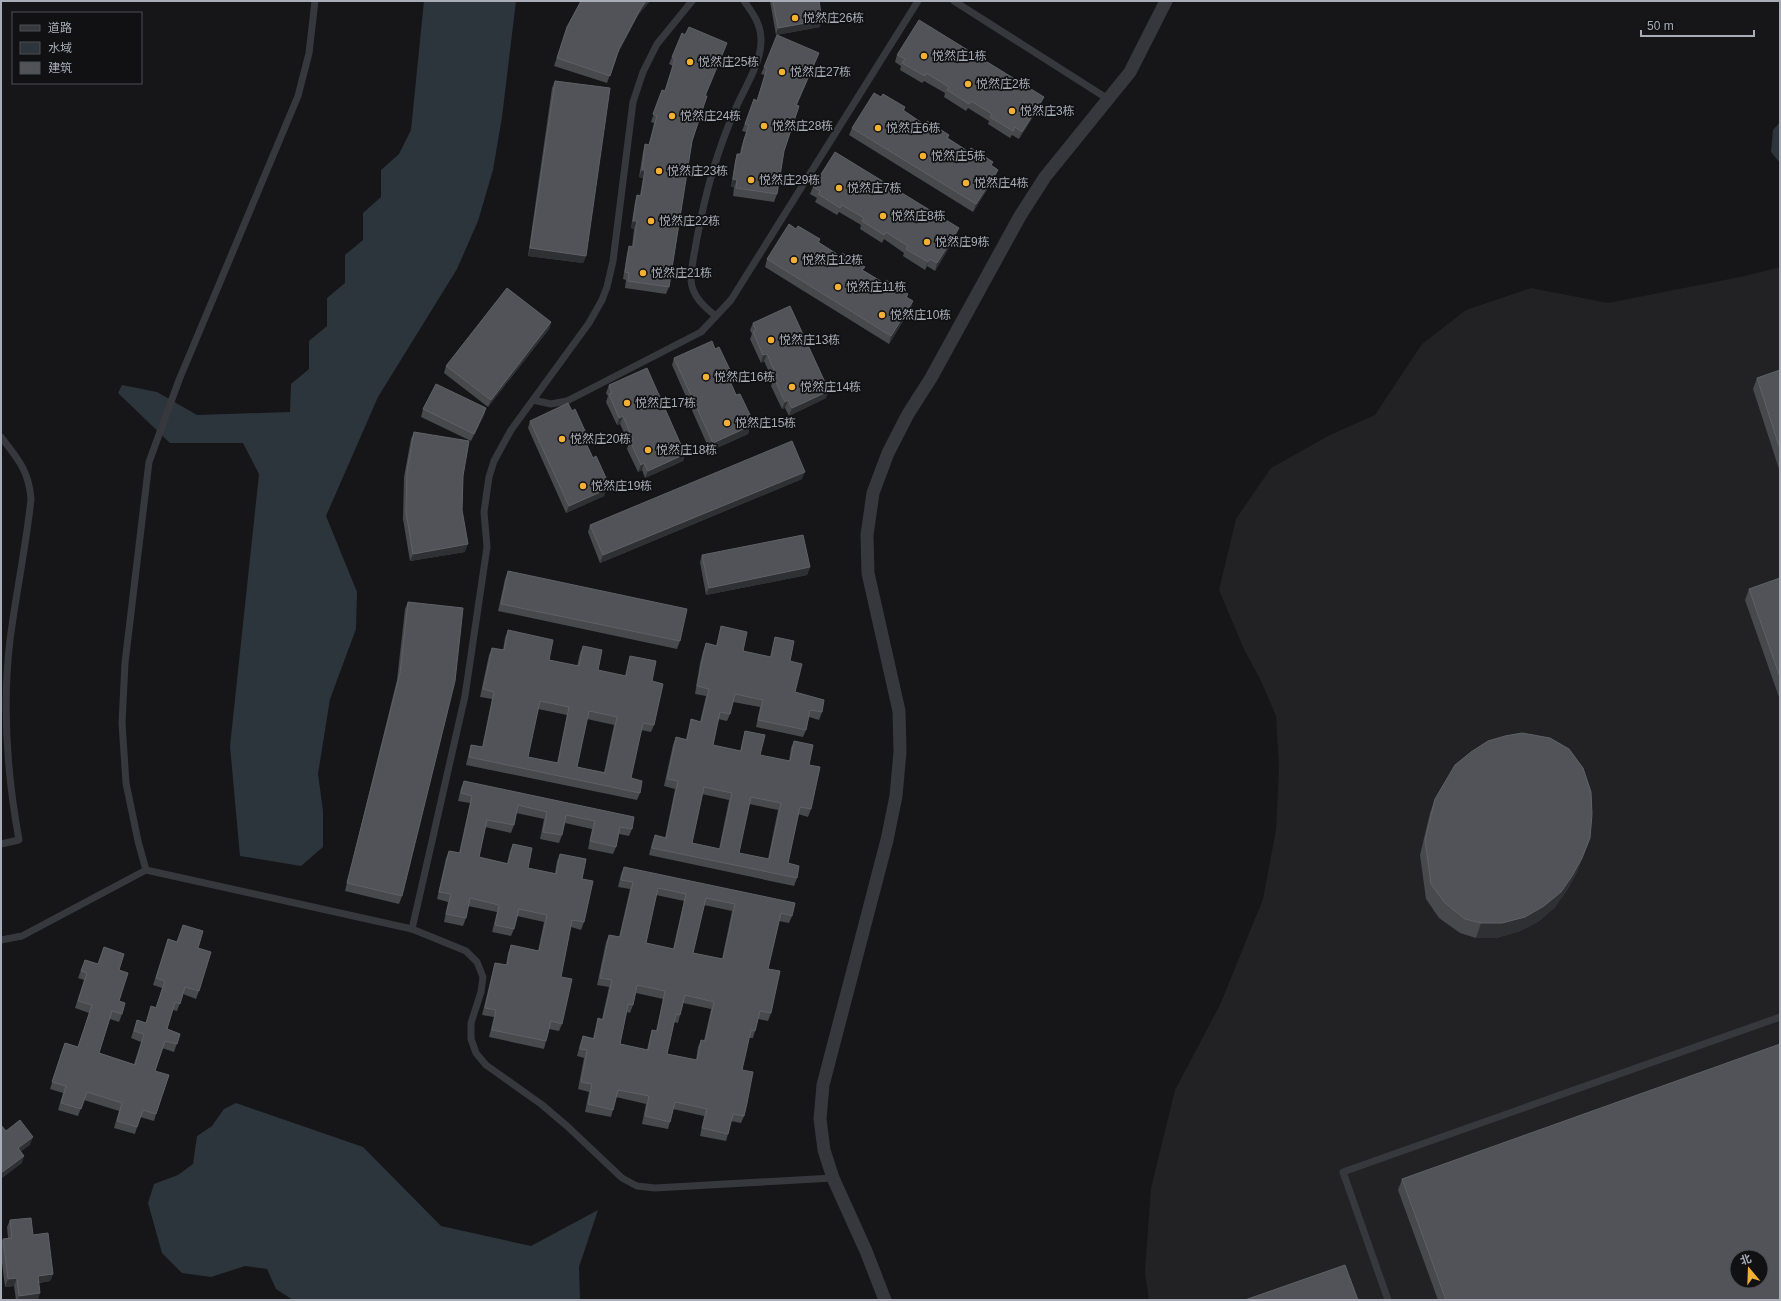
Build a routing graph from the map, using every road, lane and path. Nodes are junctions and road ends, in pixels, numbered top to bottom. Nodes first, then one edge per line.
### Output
1 (315, 1) edge
2 (692, 1) edge
3 (744, 1) edge
4 (918, 1) edge
5 (954, 1) edge
6 (1166, 1) edge
7 (1108, 99) junction
8 (716, 316) junction
9 (533, 400) junction
10 (1, 438) edge
11 (1, 844) edge
12 (146, 870) junction
13 (412, 929) junction
14 (1, 940) edge
15 (1780, 1017) edge
16 (833, 1178) junction
17 (885, 1300) edge
18 (1388, 1300) edge

1 - 12 lane
2 - 9 lane
3 - 8 lane
4 - 8 lane
5 - 7 lane
6 - 7 street
7 - 16 street
8 - 9 lane
9 - 13 lane
10 - 11 lane
12 - 13 lane
12 - 14 lane
13 - 16 lane
15 - 18 lane
16 - 17 street

